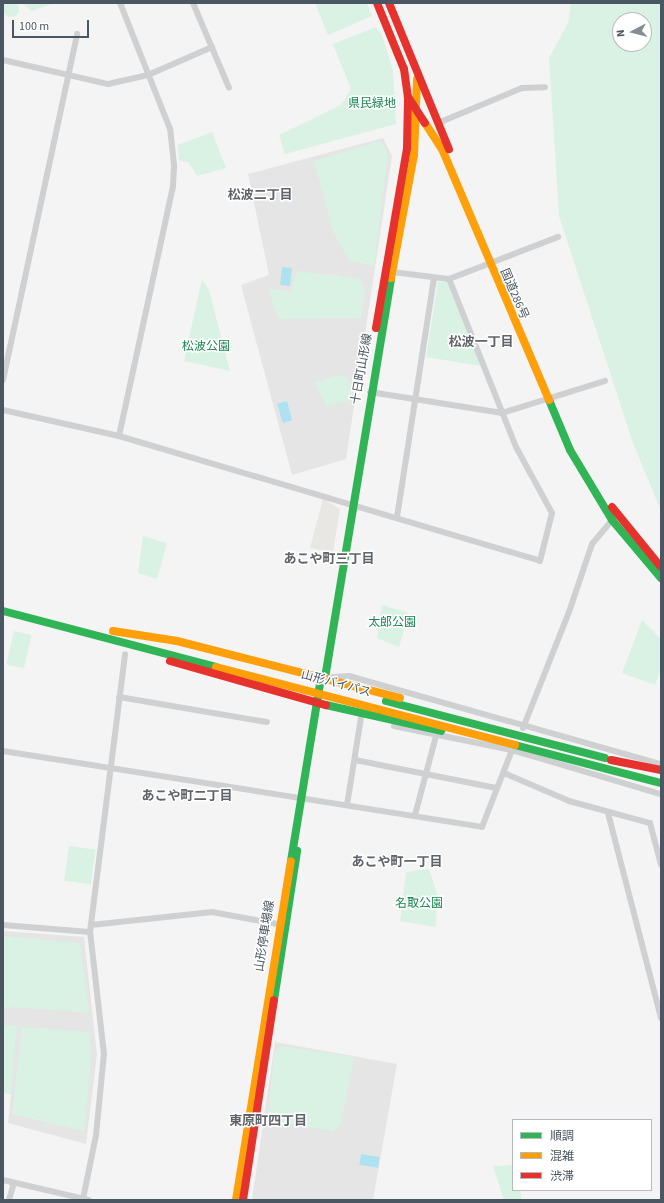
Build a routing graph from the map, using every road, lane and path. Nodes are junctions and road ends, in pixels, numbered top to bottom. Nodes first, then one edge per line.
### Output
1 (120, 3) edge
2 (193, 3) edge
3 (377, 3) edge
4 (389, 3) edge
5 (77, 34) dead end
6 (212, 47) junction
7 (3, 60) edge
8 (414, 65) junction
9 (68, 75) junction
10 (148, 75) junction
11 (545, 87) dead end
12 (229, 88) dead end
13 (408, 97) junction
14 (417, 113) junction
15 (438, 123) junction
16 (433, 133) junction
17 (414, 138) junction
18 (558, 237) dead end
19 (491, 262) junction
20 (392, 272) junction
21 (434, 279) junction
22 (449, 279) junction
23 (3, 380) edge
24 (605, 381) dead end
25 (370, 392) junction
26 (414, 399) junction
27 (549, 399) junction
28 (3, 410) edge
29 (502, 412) junction
30 (119, 436) junction
31 (350, 503) junction
32 (398, 517) junction
33 (615, 517) junction
34 (661, 567) edge
35 (661, 578) edge
36 (3, 604) edge
37 (3, 610) edge
38 (62, 626) junction
39 (113, 631) junction
40 (125, 654) dead end
41 (323, 677) junction
42 (305, 685) junction
43 (336, 692) junction
44 (119, 697) junction
45 (319, 703) junction
46 (361, 718) junction
47 (267, 722) dead end
48 (523, 728) junction
49 (500, 730) junction
50 (436, 736) junction
51 (495, 739) junction
52 (512, 750) junction
53 (3, 751) edge
54 (354, 760) junction
55 (612, 764) junction
56 (661, 764) edge
57 (110, 768) junction
58 (661, 770) edge
59 (504, 773) junction
60 (426, 774) junction
61 (661, 776) edge
62 (661, 783) edge
63 (496, 788) junction
64 (661, 788) edge
65 (661, 794) edge
66 (303, 800) junction
67 (347, 805) junction
68 (608, 812) junction
69 (415, 815) junction
70 (661, 866) edge
71 (3, 925) edge
72 (282, 925) junction
73 (90, 928) junction
74 (661, 1018) edge
75 (3, 1180) edge
76 (14, 1183) junction
77 (86, 1199) edge
78 (9, 1200) edge
79 (236, 1200) edge
80 (243, 1200) edge

1 - 10 street
2 - 6 street
3 - 13 main road, 国道286号
4 - 8 main road, 国道286号
5 - 9 street
6 - 10 street
6 - 12 street
7 - 9 street
8 - 14 main road, 十日町山形線
8 - 15 main road, 国道286号
9 - 10 street
9 - 23 street
10 - 30 street
11 - 15 street
13 - 14 main road, 国道286号
13 - 31 main road, 十日町山形線
14 - 16 main road, 国道286号
14 - 17 main road, 十日町山形線
15 - 19 main road, 国道286号
16 - 17 main road
16 - 19 main road, 国道286号
17 - 20 main road, 十日町山形線
18 - 19 street
19 - 22 street
19 - 27 main road, 国道286号
20 - 21 street
20 - 25 main road, 十日町山形線
21 - 22 street
21 - 26 street
22 - 29 street
24 - 27 street
25 - 26 street
25 - 31 main road, 十日町山形線
26 - 29 street
26 - 32 street
27 - 29 street
27 - 33 main road, 国道286号
28 - 30 street
29 - 32 street
30 - 31 street
31 - 32 street
31 - 41 main road, 十日町山形線
33 - 34 main road, 国道286号
33 - 35 main road, 国道286号
33 - 48 street
36 - 39 main road, 山形バイパス
37 - 38 main road, 山形バイパス
38 - 42 main road, 山形バイパス
38 - 45 main road
39 - 41 main road
39 - 42 main road, 山形バイパス
40 - 44 street
41 - 45 main road, 山形停車場線
41 - 48 street
41 - 49 main road
42 - 43 main road, 山形バイパス
43 - 49 main road, 山形バイパス
43 - 51 main road, 山形バイパス
44 - 47 street
44 - 57 street
45 - 46 street
45 - 51 main road
45 - 66 main road, 山形停車場線
46 - 50 street
46 - 54 street
48 - 56 street
49 - 55 main road, 山形バイパス
50 - 52 street
50 - 60 street
51 - 55 main road, 山形バイパス
52 - 59 street
52 - 65 street
53 - 57 street
54 - 60 street
54 - 67 street
55 - 58 main road
55 - 61 main road, 山形バイパス
55 - 62 main road, 山形バイパス
55 - 64 main road
57 - 66 street
57 - 73 street
59 - 63 street
59 - 68 street
60 - 63 street
60 - 69 street
63 - 69 street
66 - 67 street
66 - 72 main road, 山形停車場線
67 - 69 street
68 - 70 street
68 - 74 street
71 - 73 street
72 - 73 street
72 - 79 main road, 山形停車場線
72 - 80 main road, 山形停車場線
73 - 77 street
75 - 76 street
76 - 77 street
76 - 78 street

